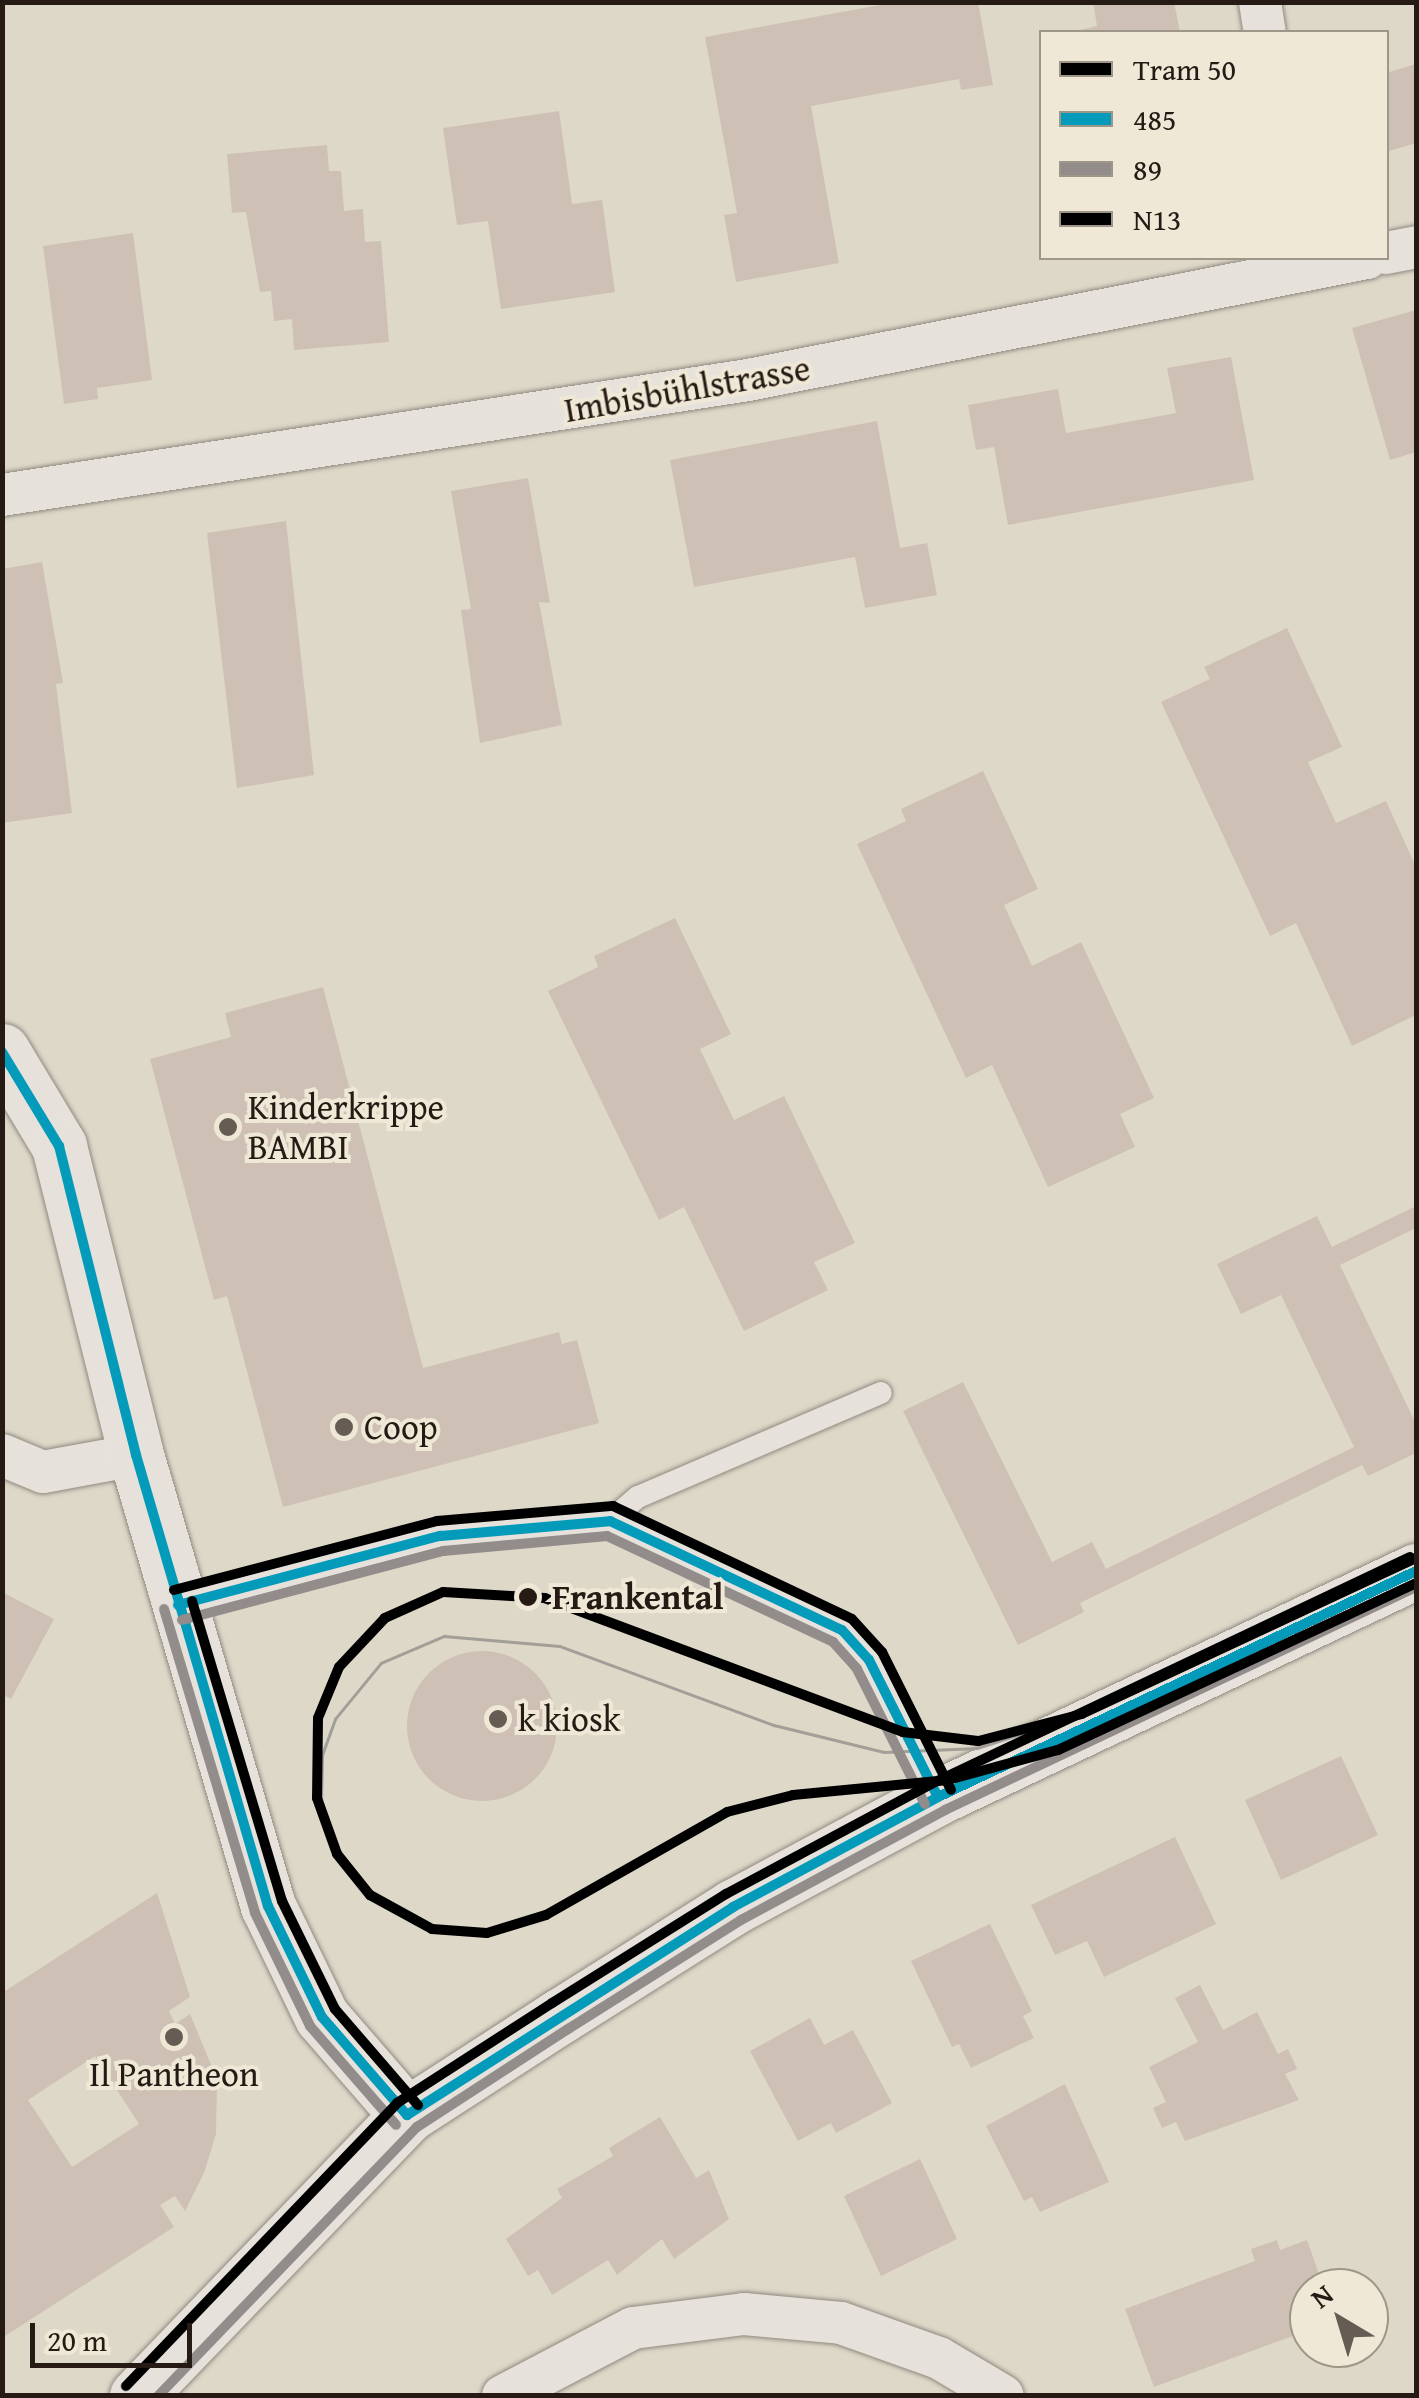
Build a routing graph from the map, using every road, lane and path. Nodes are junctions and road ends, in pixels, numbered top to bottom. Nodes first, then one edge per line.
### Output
1 (1260, 2) edge
2 (1265, 30) edge
3 (1416, 247) edge
4 (1389, 252) edge
5 (1347, 260) edge
6 (1307, 264) edge
7 (2, 495) edge
8 (2, 1051) edge
9 (881, 1393) dead end
10 (2, 1455) edge
11 (136, 1456) junction
12 (610, 1521) junction
13 (1416, 1571) edge
14 (178, 1605) junction
15 (938, 1797) junction
16 (407, 2115) junction
17 (138, 2396) edge
18 (503, 2396) edge
19 (1003, 2396) edge

1 - 2 street
3 - 4 street
5 - 6 street, Imbisbühlstrasse
6 - 7 street, Imbisbühlstrasse
8 - 11 main road
9 - 12 lane
10 - 11 street
11 - 14 main road
12 - 14 lane
12 - 15 lane
13 - 15 main road
14 - 16 main road
15 - 16 main road
16 - 17 main road
18 - 19 street

